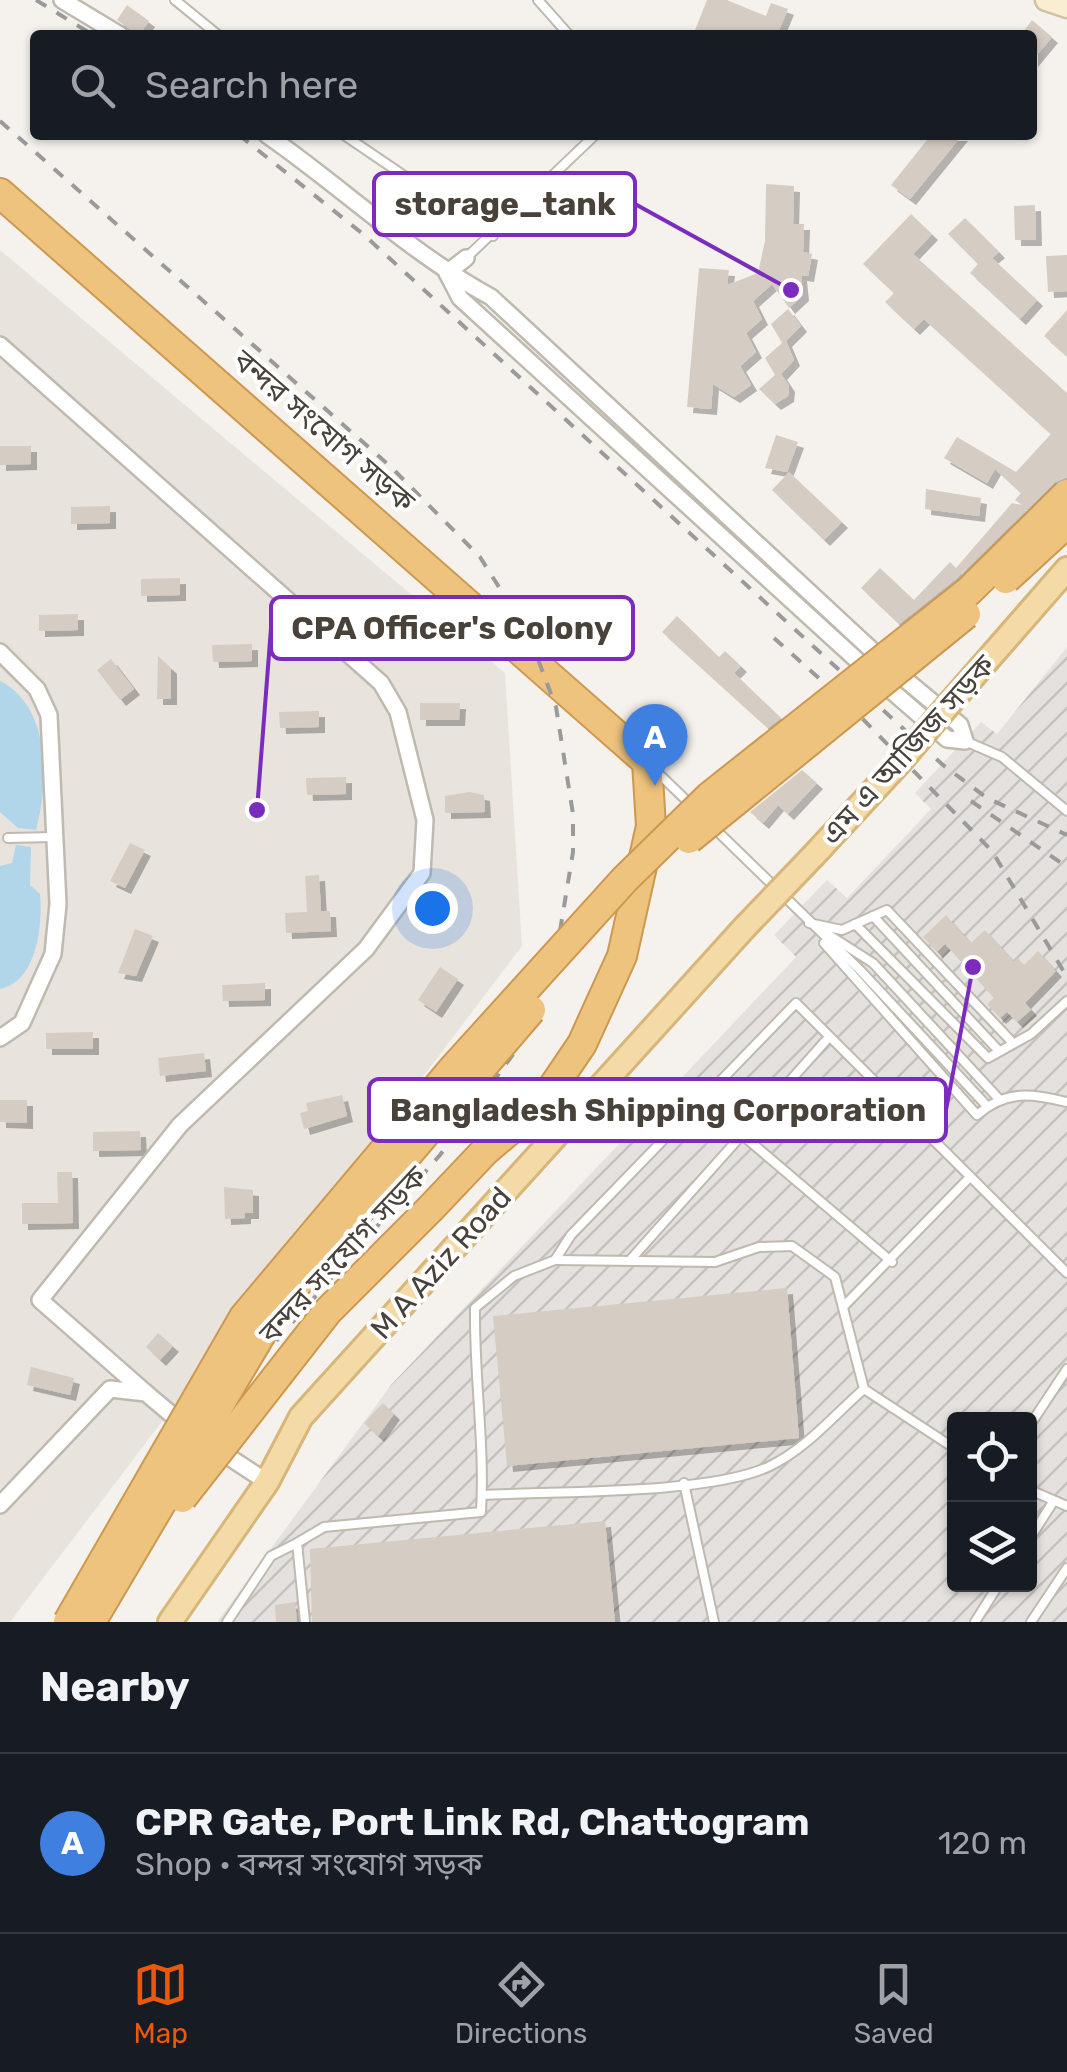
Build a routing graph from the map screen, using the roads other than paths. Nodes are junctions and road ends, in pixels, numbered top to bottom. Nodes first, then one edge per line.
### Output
1 (62, 0) edge
2 (175, 0) edge
3 (538, 0) edge
4 (1046, 0) edge
5 (1067, 6) edge
6 (112, 30) edge
7 (212, 30) edge
8 (565, 30) edge
9 (274, 140) edge
10 (351, 140) edge
11 (590, 140) edge
12 (0, 193) edge
13 (493, 236) junction
14 (466, 258) joint
15 (447, 273) junction
16 (3, 355) edge
17 (1067, 494) edge
18 (1067, 522) edge
19 (1067, 569) edge
20 (0, 652) edge
21 (966, 741) junction
22 (646, 762) junction
23 (1067, 812) edge
24 (47, 837) junction
25 (9, 838) dead end
26 (873, 916) junction
27 (809, 923) junction
28 (855, 924) junction
29 (745, 928) joint
30 (1067, 1002) edge
31 (830, 1037) junction
32 (0, 1038) edge
33 (1011, 1041) junction
34 (998, 1050) junction
35 (998, 1099) junction
36 (700, 1100) junction
37 (1067, 1102) edge
38 (987, 1106) junction
39 (740, 1133) junction
40 (968, 1180) junction
41 (632, 1258) junction
42 (555, 1260) junction
43 (892, 1262) junction
44 (1067, 1273) edge
45 (843, 1307) junction
46 (1067, 1369) edge
47 (864, 1389) junction
48 (146, 1393) junction
49 (1037, 1414) edge
50 (947, 1443) edge
51 (267, 1482) junction
52 (684, 1482) junction
53 (482, 1494) junction
54 (1037, 1494) edge
55 (1053, 1502) junction
56 (0, 1504) edge
57 (1067, 1506) edge
58 (1037, 1527) edge
59 (297, 1543) junction
60 (1067, 1568) edge
61 (994, 1592) edge
62 (68, 1622) edge
63 (91, 1622) edge
64 (108, 1622) edge
65 (170, 1622) edge
66 (226, 1622) edge
67 (305, 1622) edge
68 (714, 1622) edge
69 (975, 1622) edge
70 (1031, 1622) edge

1 - 6 street
2 - 7 lane
3 - 8 lane
4 - 5 street
9 - 15 street
10 - 13 lane
11 - 13 lane
12 - 22 highway, বন্দর সংযোগ সড়ক
13 - 14 lane
14 - 15 street
15 - 21 street
15 - 21 street
16 - 48 street
17 - 62 highway, bridge
18 - 63 highway, bridge
19 - 29 main road, এম এ আজিজ সড়ক, bridge
20 - 24 street
21 - 23 lane
22 - 27 lane, বন্দর সংযোগ সড়ক
22 - 64 highway, বন্দর সংযোগ সড়ক, bridge
24 - 25 lane
24 - 32 street
26 - 28 lane
26 - 33 lane
26 - 34 lane
27 - 28 lane
27 - 35 lane
27 - 38 lane
27 - 38 lane
28 - 34 lane
29 - 51 main road, M A Aziz Road
30 - 33 lane
31 - 36 lane
31 - 39 lane
31 - 40 lane
33 - 34 lane
35 - 37 lane
35 - 38 lane
36 - 39 lane
36 - 42 lane
39 - 41 lane
39 - 43 lane
40 - 43 lane
40 - 44 lane
41 - 42 lane
41 - 45 lane
42 - 53 lane
43 - 45 lane
45 - 47 lane
46 - 49 lane
47 - 50 lane
47 - 52 lane
48 - 51 street
48 - 56 street
51 - 65 main road, M A Aziz Road
52 - 53 lane
52 - 68 lane
53 - 59 lane
54 - 55 lane
55 - 57 lane
55 - 58 lane
59 - 66 lane
59 - 67 lane
60 - 70 lane
61 - 69 lane

